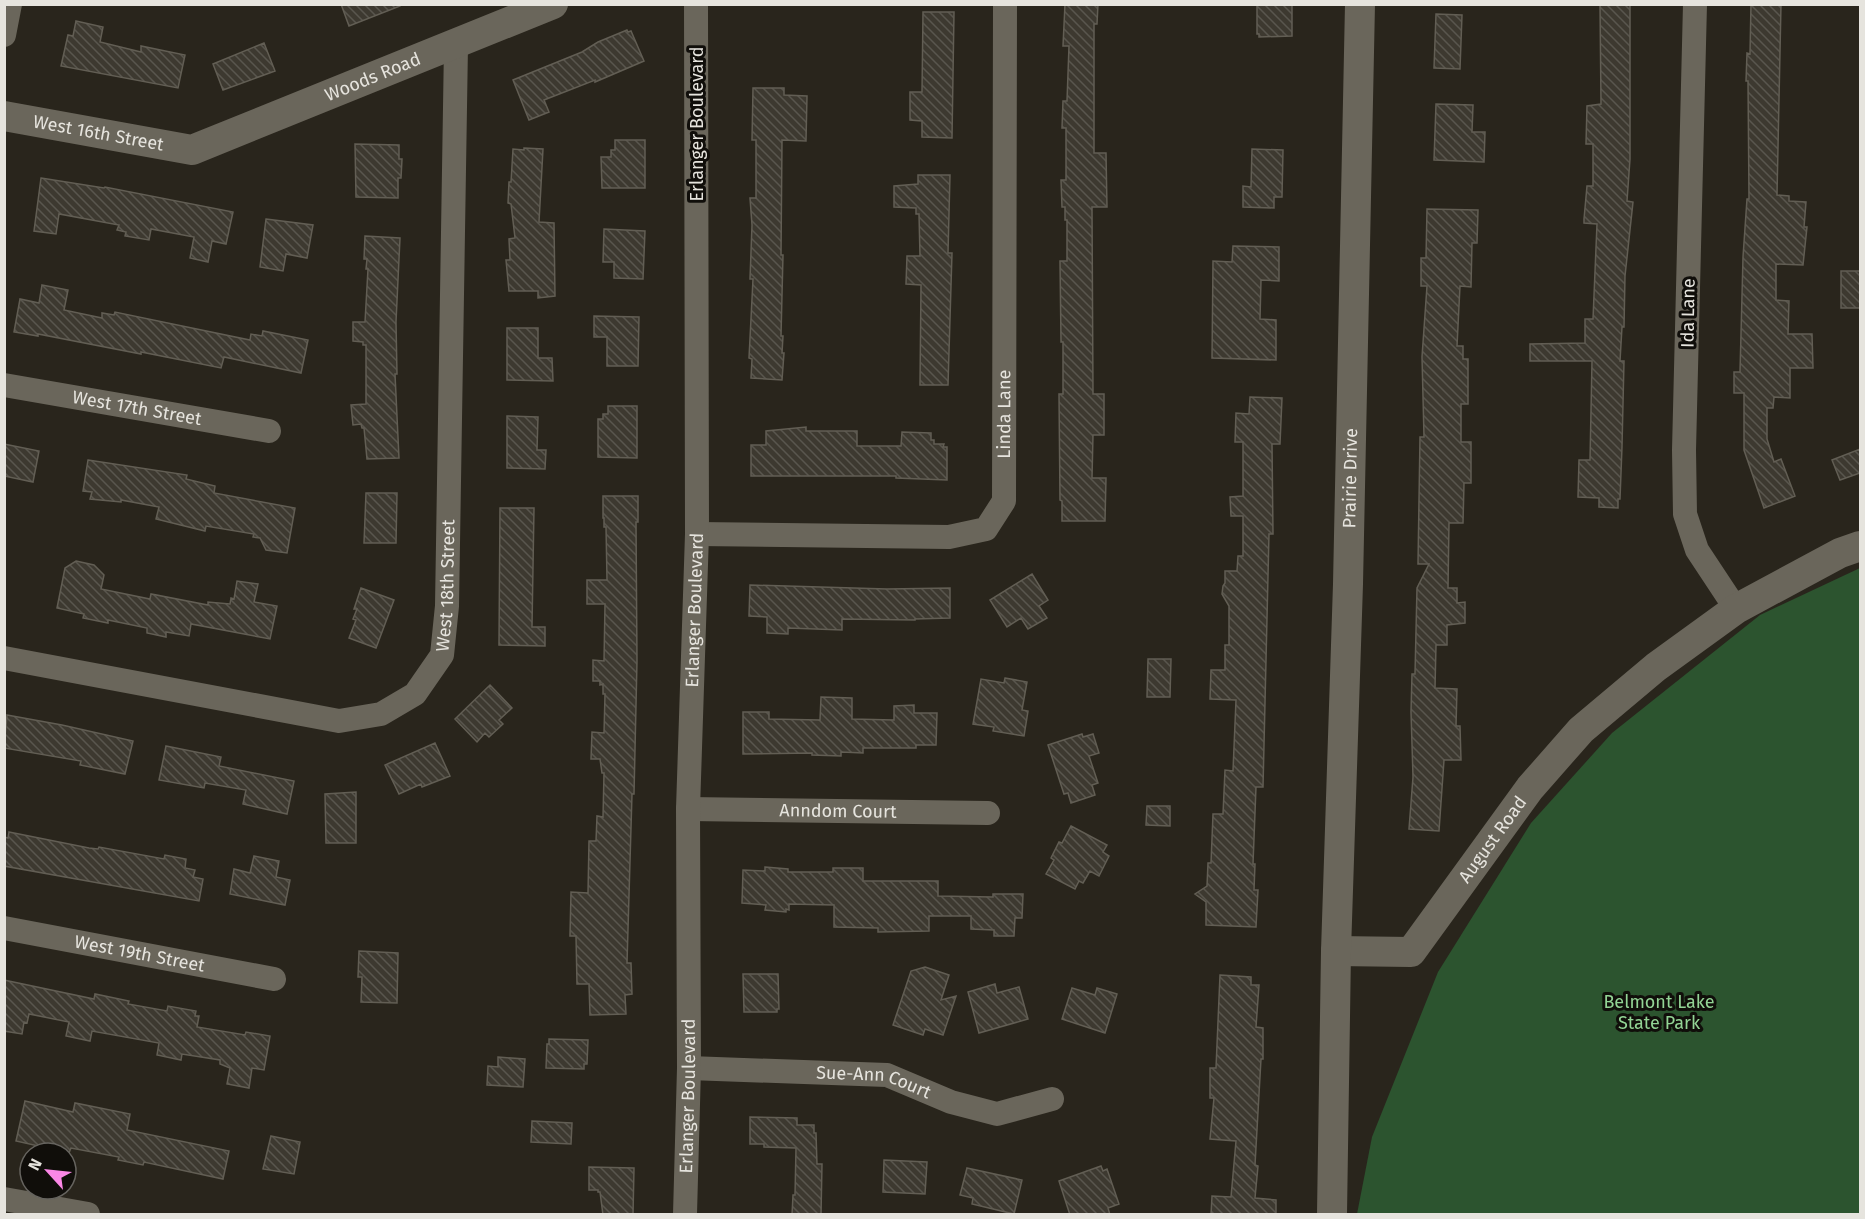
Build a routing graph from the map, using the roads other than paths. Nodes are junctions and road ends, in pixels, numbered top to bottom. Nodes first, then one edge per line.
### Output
1 (10, 4) edge
2 (553, 4) edge
3 (696, 4) edge
4 (1005, 4) edge
5 (1360, 4) edge
6 (1695, 4) edge
7 (4, 35) edge
8 (456, 45) junction
9 (4, 116) edge
10 (192, 150) joint
11 (4, 385) edge
12 (269, 431) dead end
13 (698, 534) junction
14 (1860, 546) edge
15 (1736, 609) junction
16 (4, 658) edge
17 (688, 808) junction
18 (988, 813) dead end
19 (4, 928) edge
20 (1336, 951) junction
21 (274, 979) dead end
22 (689, 1068) junction
23 (1052, 1099) dead end
24 (4, 1199) edge
25 (88, 1215) edge
26 (685, 1215) edge
27 (1332, 1215) edge

1 - 7 street
2 - 8 street, Woods Road
3 - 13 street, Erlanger Boulevard
4 - 13 street, Linda Lane
5 - 20 street, Prairie Drive
6 - 15 street, Ida Lane
8 - 10 street, Woods Road
8 - 16 street, West 18th Street
9 - 10 street, West 16th Street
11 - 12 street, West 17th Street
13 - 17 street, Erlanger Boulevard
14 - 15 street, August Road
15 - 20 street, August Road
17 - 18 street, Anndom Court
17 - 22 street, Erlanger Boulevard
19 - 21 street, West 19th Street
20 - 27 street
22 - 23 street, Sue-Ann Court
22 - 26 street, Erlanger Boulevard
24 - 25 street

